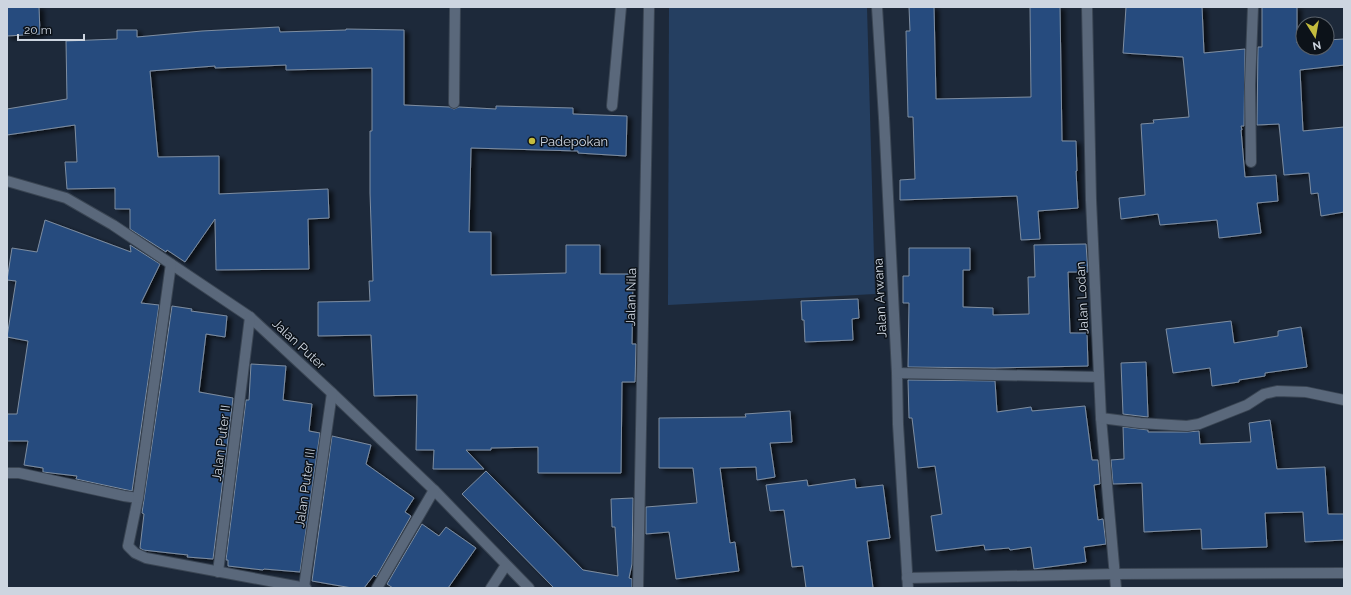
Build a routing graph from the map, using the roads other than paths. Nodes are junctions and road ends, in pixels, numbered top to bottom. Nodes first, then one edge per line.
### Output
1 (455, 7) edge
2 (621, 7) edge
3 (649, 7) edge
4 (877, 7) edge
5 (1087, 7) edge
6 (1253, 7) edge
7 (454, 103) dead end
8 (612, 106) dead end
9 (1251, 162) dead end
10 (7, 181) edge
11 (171, 264) junction
12 (250, 317) junction
13 (897, 373) junction
14 (1099, 377) junction
15 (332, 392) junction
16 (1344, 400) edge
17 (1101, 418) junction
18 (7, 473) edge
19 (434, 490) junction
20 (138, 498) junction
21 (506, 565) junction
22 (218, 572) junction
23 (1344, 573) edge
24 (1114, 574) junction
25 (908, 583) edge
26 (305, 588) edge
27 (377, 588) edge
28 (491, 588) edge
29 (529, 588) edge
30 (638, 588) edge
31 (1116, 588) edge

1 - 7 street
2 - 8 street
3 - 30 street, Jalan Nila
4 - 13 street, Jalan Arwana
5 - 14 street, Jalan Lodan
6 - 9 street
10 - 11 street, Jalan Puter
11 - 12 street, Jalan Puter
11 - 20 street
12 - 15 street, Jalan Puter
12 - 22 street, Jalan Puter II
13 - 14 street
13 - 25 street, Jalan Arwana
14 - 17 street, Jalan Lodan
15 - 19 street, Jalan Puter
15 - 26 street, Jalan Puter III
16 - 17 street
17 - 24 street, Jalan Lodan
18 - 20 street
19 - 21 street, Jalan Puter
19 - 27 street
20 - 22 street
21 - 28 street
21 - 29 street, Jalan Puter
22 - 26 street
23 - 24 street
24 - 25 street
24 - 31 street, Jalan Lodan

